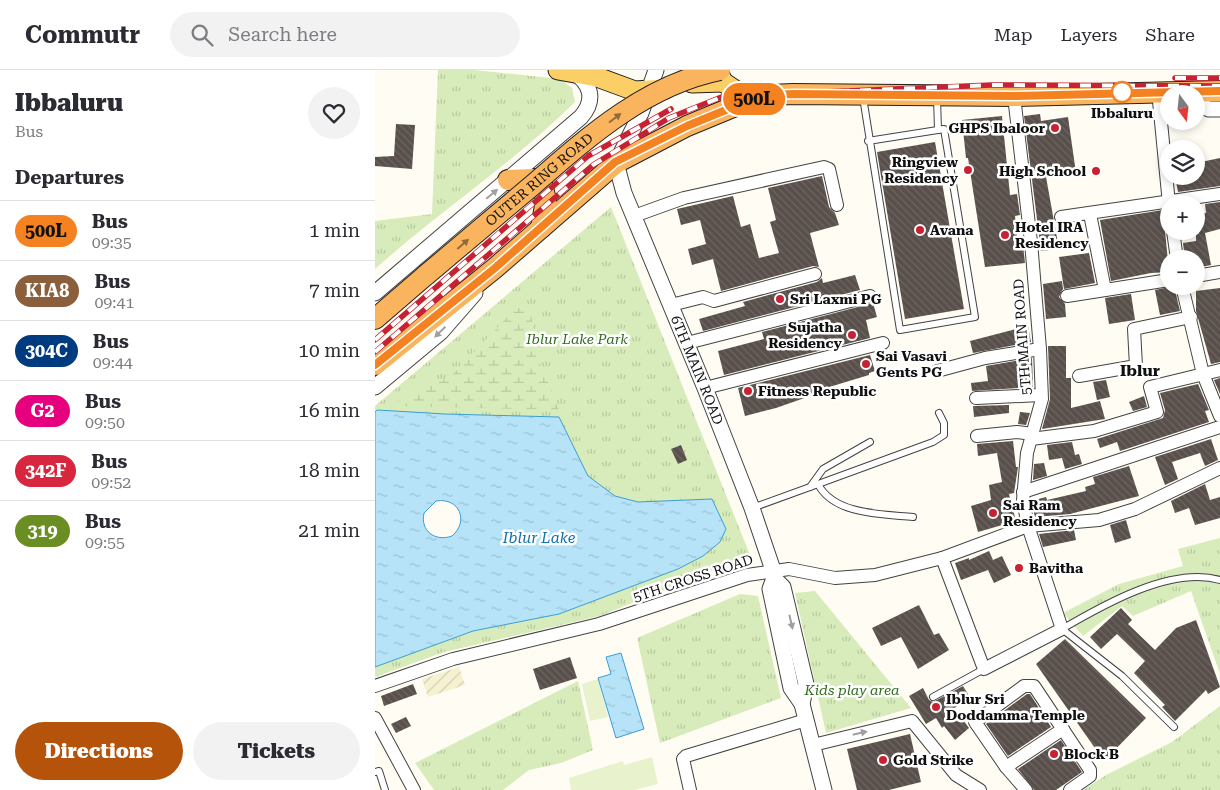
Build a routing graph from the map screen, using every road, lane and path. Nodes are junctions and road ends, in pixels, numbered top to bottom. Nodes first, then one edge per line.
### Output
1 (617, 70) edge
2 (656, 70) edge
3 (565, 71) edge
4 (720, 74) edge
5 (597, 77) junction
6 (649, 91) junction
7 (1220, 91) edge
8 (1205, 92) edge
9 (1160, 93) edge
10 (862, 94) junction
11 (937, 94) junction
12 (1014, 96) junction
13 (750, 100) junction
14 (1205, 107) edge
15 (1220, 109) edge
16 (938, 130) junction
17 (1165, 130) edge
18 (868, 141) junction
19 (615, 162) junction
20 (508, 180) junction
21 (1220, 194) edge
22 (1169, 195) edge
23 (1205, 197) edge
24 (1160, 204) edge
25 (837, 205) dead end
26 (1090, 214) junction
27 (634, 216) junction
28 (1061, 217) dead end
29 (541, 228) junction
30 (495, 268) junction
31 (1220, 272) edge
32 (815, 274) dead end
33 (1205, 274) edge
34 (1160, 281) edge
35 (1105, 290) junction
36 (375, 293) edge
37 (1185, 295) edge
38 (870, 296) dead end
39 (1067, 296) dead end
40 (671, 305) junction
41 (1191, 317) junction
42 (375, 319) edge
43 (687, 343) junction
44 (883, 343) dead end
45 (1040, 350) junction
46 (375, 365) edge
47 (1220, 370) edge
48 (937, 371) dead end
49 (1203, 374) junction
50 (1079, 376) dead end
51 (375, 388) edge
52 (705, 388) junction
53 (1041, 395) junction
54 (976, 398) dead end
55 (1220, 412) edge
56 (939, 413) dead end
57 (1220, 427) edge
58 (977, 436) dead end
59 (1032, 437) junction
60 (870, 442) dead end
61 (1220, 468) edge
62 (818, 484) junction
63 (810, 487) junction
64 (1023, 492) junction
65 (752, 508) junction
66 (913, 517) dead end
67 (1028, 526) junction
68 (942, 558) junction
69 (773, 574) junction
70 (1220, 580) edge
71 (1062, 629) junction
72 (984, 669) junction
73 (375, 686) edge
74 (933, 697) dead end
75 (375, 718) edge
76 (806, 720) junction
77 (1174, 726) dead end
78 (1063, 729) junction
79 (813, 745) junction
80 (1006, 767) junction
81 (375, 772) edge
82 (385, 790) edge
83 (415, 790) edge
84 (690, 790) edge
85 (823, 790) edge
86 (980, 790) edge
87 (1026, 790) edge
88 (1070, 790) edge

1 - 5 main road
2 - 6 street
3 - 5 main road
3 - 20 street
4 - 6 main road
4 - 13 main road
42 -> 4 highway, OUTER RING ROAD, bridge
5 - 6 main road
6 - 19 street
7 - 8 highway
9 - 12 highway
10 - 11 highway
10 - 13 highway
10 - 18 lane
11 - 12 highway
11 - 16 lane
12 - 45 street, 5TH MAIN ROAD
13 - 19 highway
14 - 15 street
16 - 18 lane
16 - 18 lane
17 - 22 street
19 - 27 street, 6TH MAIN ROAD
19 - 29 highway
20 - 29 highway
36 -> 20 street
21 - 23 street
24 - 26 street
25 - 27 street
26 - 28 street
26 - 35 street
27 - 40 street, 6TH MAIN ROAD
29 - 30 highway
30 - 46 highway
30 -> 51 street
31 - 33 street
32 - 40 street
34 - 35 street
35 - 39 street
37 - 41 street
38 - 43 street
40 - 43 street, 6TH MAIN ROAD
41 - 49 street
41 - 50 street
43 - 52 street, 6TH MAIN ROAD
44 - 52 street
45 - 48 street
45 - 53 street, 5TH MAIN ROAD
47 - 49 street
49 - 55 street
49 - 59 street
52 - 65 street, 6TH MAIN ROAD
53 - 54 street
53 - 59 street, 5TH MAIN ROAD
56 - 62 lane
57 - 64 street
58 - 59 street
59 - 64 street, 5TH MAIN ROAD
60 - 63 lane
61 - 67 street, 5TH CROSS ROAD
62 - 63 lane
62 - 66 lane
63 - 65 lane
64 - 67 street, 5TH MAIN ROAD
65 - 69 street, 6TH MAIN ROAD
67 - 68 street, 5TH CROSS ROAD
67 - 71 street, 5TH MAIN ROAD
68 - 69 street, 5TH CROSS ROAD
68 - 72 street
69 - 73 street, 5TH CROSS ROAD
69 - 76 street, 6TH MAIN ROAD
70 - 71 lane
71 - 72 street
71 - 77 lane
72 - 74 lane
75 - 83 street
76 - 79 street, 6TH MAIN ROAD
76 - 84 street
78 - 80 street
78 - 80 street
78 - 88 street
79 - 85 street, 6TH MAIN ROAD
79 -> 86 street
80 - 87 street
81 - 82 lane

